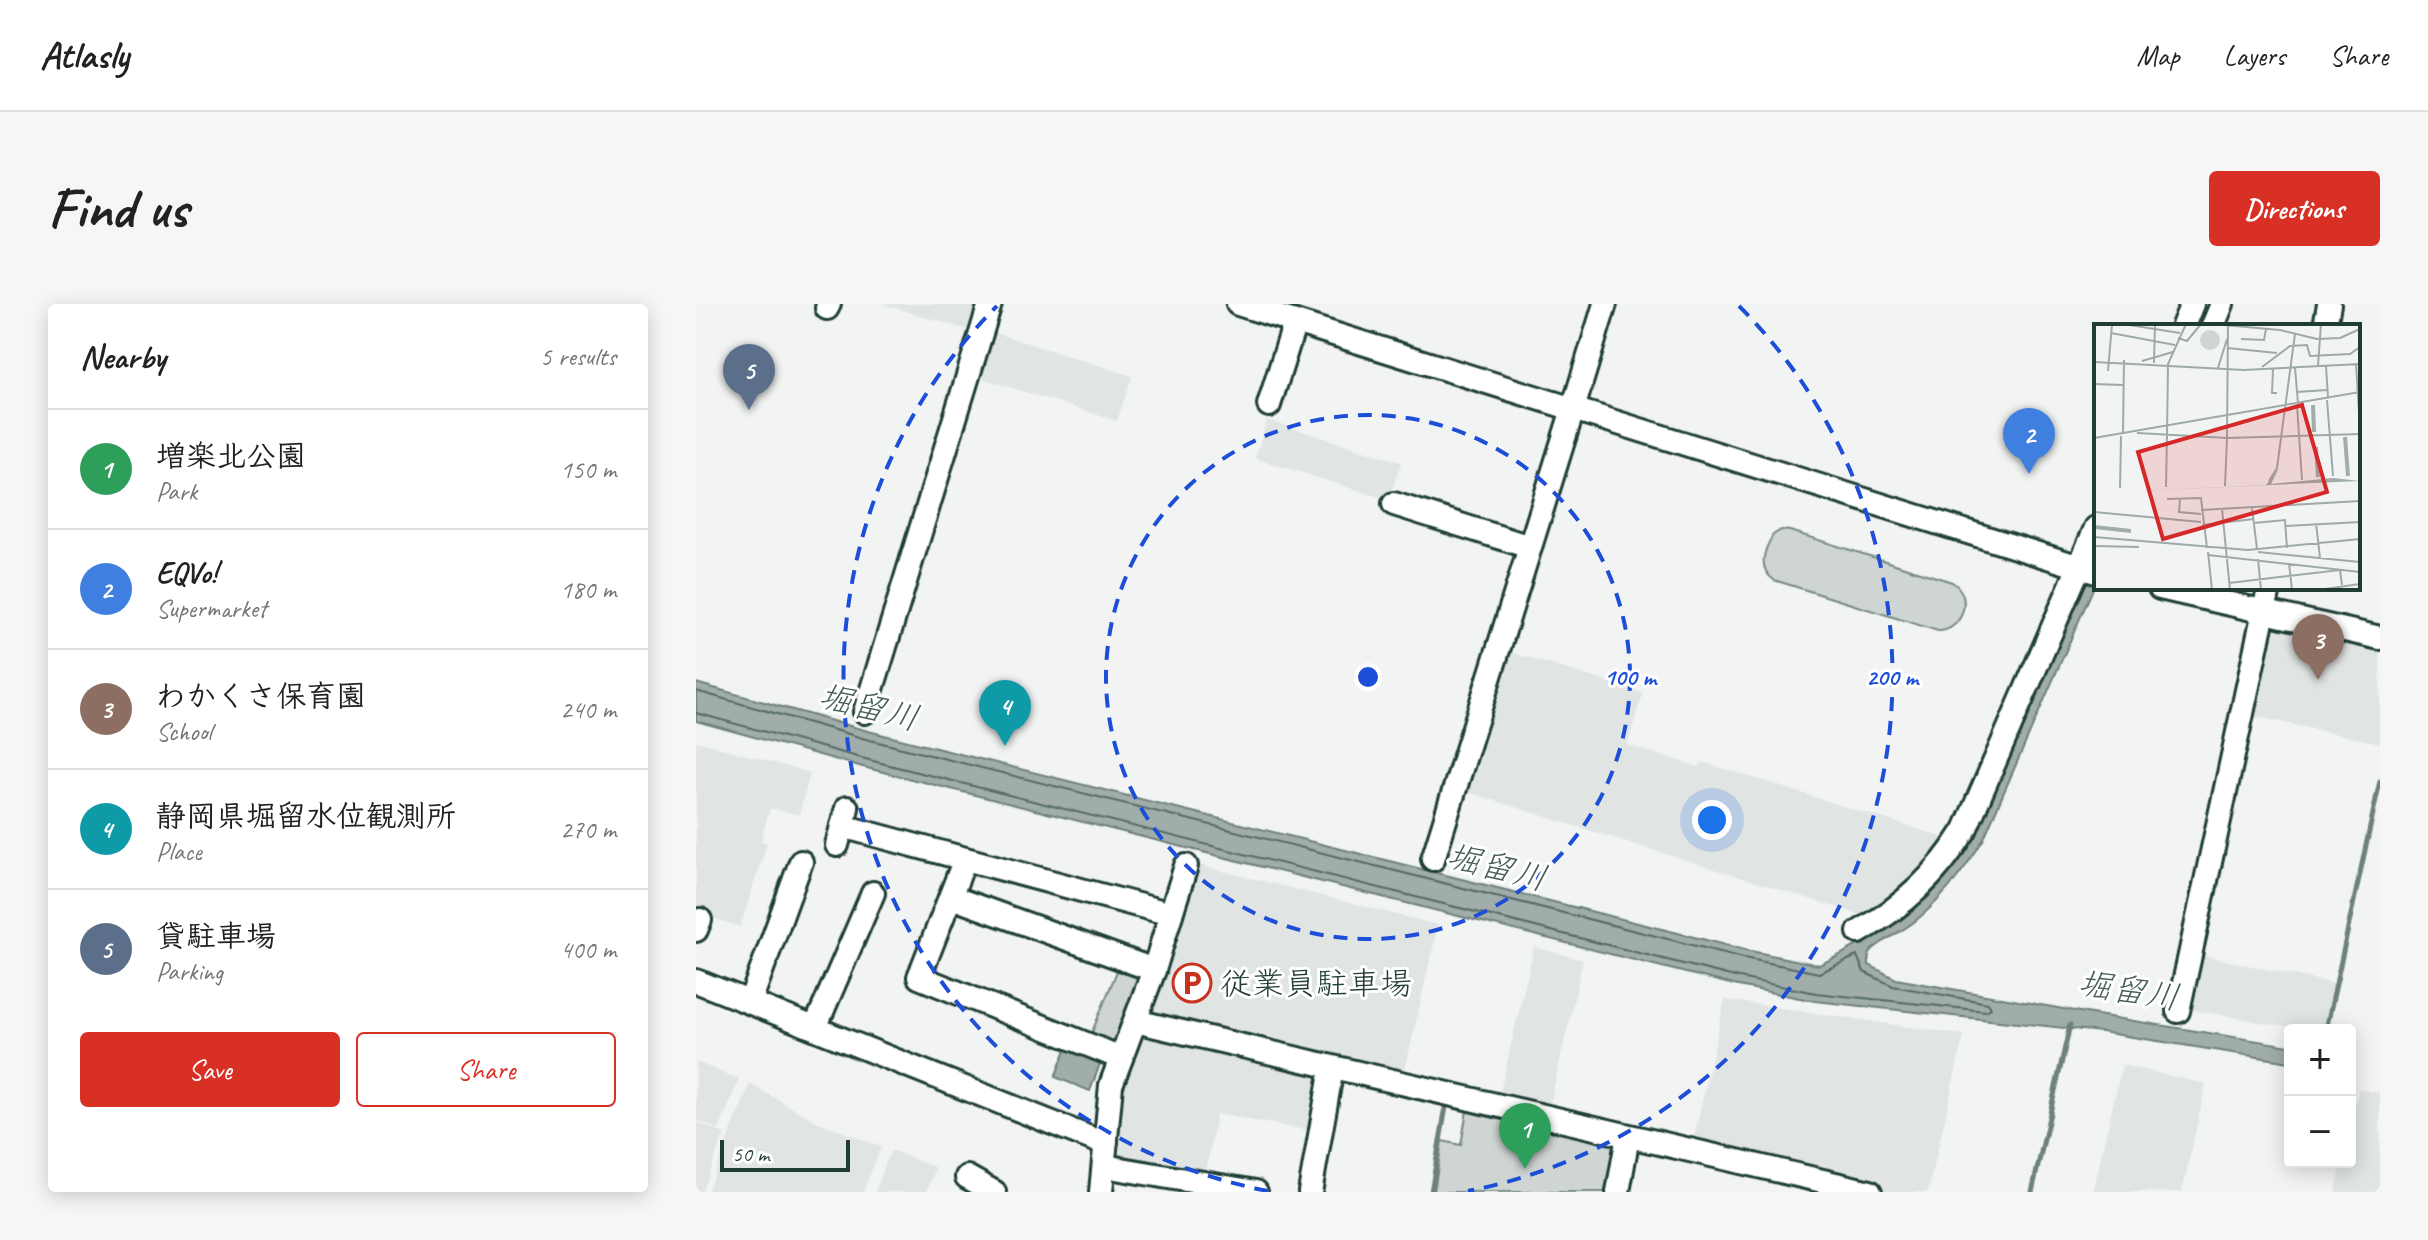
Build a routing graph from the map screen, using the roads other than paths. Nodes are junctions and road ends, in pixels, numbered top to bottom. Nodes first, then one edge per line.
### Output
1 (990, 304) edge
2 (1238, 304) edge
3 (1605, 304) edge
4 (2192, 304) edge
5 (2222, 304) edge
6 (2329, 304) edge
7 (1295, 322) junction
8 (2184, 324) edge
9 (2214, 324) edge
10 (2325, 324) edge
11 (1269, 405) dead end
12 (1573, 409) junction
13 (1394, 504) dead end
14 (2094, 538) edge
15 (1530, 547) junction
16 (2088, 570) edge
17 (2168, 590) edge
18 (2269, 590) edge
19 (2264, 613) junction
20 (2380, 638) edge
21 (865, 712) dead end
22 (842, 826) dead end
23 (965, 859) junction
24 (1433, 859) dead end
25 (801, 862) dead end
26 (1186, 866) dead end
27 (873, 893) dead end
28 (951, 897) junction
29 (1171, 914) junction
30 (1859, 932) dead end
31 (1154, 970) junction
32 (696, 981) edge
33 (750, 1002) junction
34 (2178, 1011) dead end
35 (1135, 1021) junction
36 (815, 1028) junction
37 (1121, 1058) junction
38 (1332, 1068) junction
39 (1106, 1141) junction
40 (1626, 1147) dead end
41 (1104, 1166) junction
42 (967, 1177) dead end
43 (994, 1192) edge
44 (1101, 1192) edge
45 (1256, 1192) edge
46 (1310, 1192) edge
47 (1618, 1192) edge
48 (1870, 1192) edge

1 - 21 street
2 - 7 street
3 - 12 street
4 - 8 street
5 - 9 street
6 - 10 street
7 - 11 street
7 - 12 street
12 - 15 street
12 - 16 street
13 - 15 street
14 - 16 street
15 - 24 street
16 - 30 street
17 - 19 street
18 - 19 street
19 - 20 street
19 - 34 street
22 - 23 street
23 - 28 street
23 - 29 street
25 - 33 street
26 - 29 street
27 - 36 street
28 - 31 street
28 - 37 street
29 - 31 street
31 - 35 street
32 - 33 street
33 - 36 street
35 - 37 street
35 - 38 street
36 - 39 street
37 - 39 street
38 - 46 street
38 - 48 street
39 - 41 street
40 - 47 street
41 - 44 street
41 - 45 street
42 - 43 street

